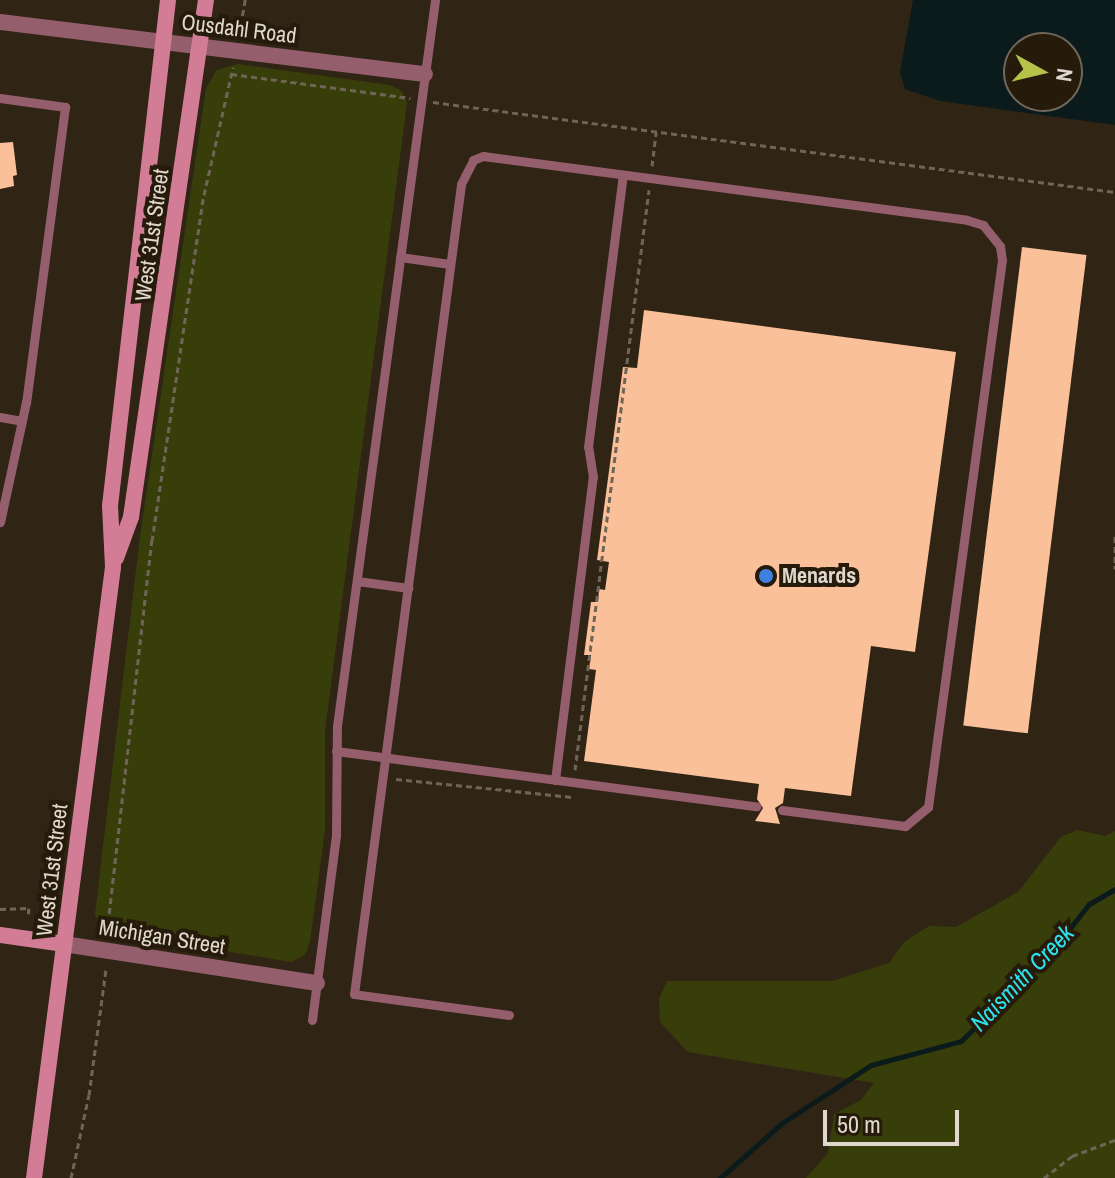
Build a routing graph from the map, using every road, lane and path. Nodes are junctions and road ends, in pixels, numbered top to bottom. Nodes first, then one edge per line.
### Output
1 (168, 0) edge
2 (206, 0) edge
3 (245, 0) edge
4 (435, 0) edge
5 (0, 22) edge
6 (241, 25) dead end
7 (162, 42) junction
8 (199, 46) junction
9 (425, 74) junction
10 (0, 98) edge
11 (422, 100) junction
12 (623, 175) junction
13 (1115, 192) edge
14 (400, 257) junction
15 (450, 264) junction
16 (0, 417) edge
17 (22, 421) junction
18 (0, 522) edge
19 (1115, 536) edge
20 (113, 567) junction
21 (1115, 569) edge
22 (357, 581) junction
23 (409, 588) junction
24 (336, 751) junction
25 (387, 757) junction
26 (555, 780) junction
27 (756, 806) dead end
28 (782, 810) dead end
29 (0, 909) edge
30 (28, 915) dead end
31 (107, 931) dead end
32 (0, 935) edge
33 (64, 944) junction
34 (106, 975) dead end
35 (317, 983) junction
36 (509, 1015) dead end
37 (312, 1020) dead end
38 (1115, 1140) edge
39 (34, 1178) edge
40 (71, 1178) edge
41 (1044, 1178) edge

1 - 7 main road, West 31st Street
2 - 8 main road, West 31st Street
3 - 6 path
4 - 9 lane
5 - 7 street, Ousdahl Road
7 - 8 street, Ousdahl Road
7 - 20 main road, West 31st Street
8 - 9 street, Ousdahl Road
8 - 20 main road, West 31st Street
9 - 11 lane
10 - 17 lane
11 - 13 path
11 - 14 lane
11 - 31 path
12 - 15 lane
12 - 26 lane
12 - 28 lane
14 - 15 lane
14 - 22 lane
15 - 23 lane
16 - 17 lane
17 - 18 lane
19 - 21 path
20 - 33 main road, West 31st Street
22 - 23 lane
22 - 24 lane
23 - 25 lane
24 - 25 lane
24 - 35 lane
25 - 26 lane
25 - 36 lane
26 - 27 lane
29 - 30 path
32 - 33 main road, Michigan Street
33 - 35 street, Michigan Street
33 - 39 main road, West 31st Street
34 - 40 path
35 - 37 lane
38 - 41 path

